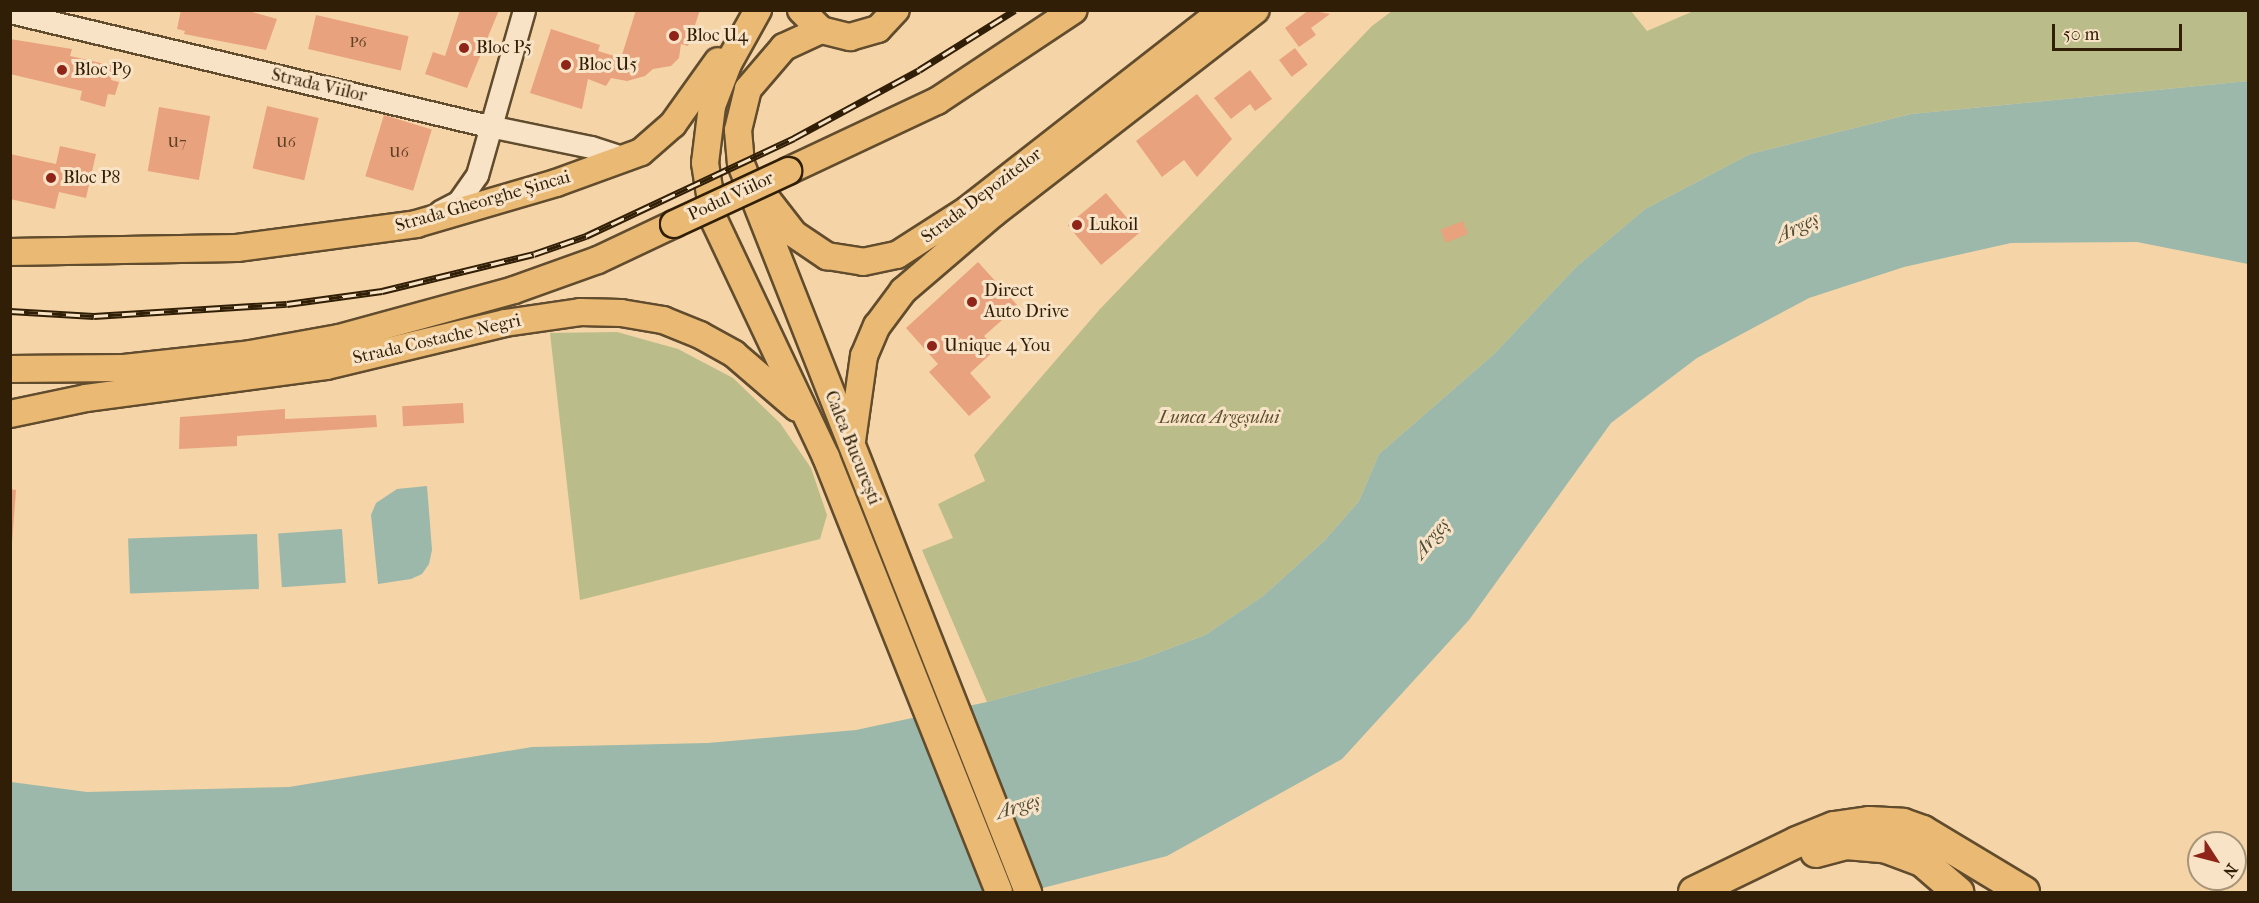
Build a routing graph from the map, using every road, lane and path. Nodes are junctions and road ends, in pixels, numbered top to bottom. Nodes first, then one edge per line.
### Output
1 (524, 10) edge
2 (801, 10) edge
3 (1074, 10) edge
4 (1223, 10) edge
5 (1256, 10) edge
6 (10, 12) edge
7 (896, 15) edge
8 (753, 17) edge
9 (821, 30) junction
10 (489, 126) junction
11 (627, 159) junction
12 (741, 164) junction
13 (416, 224) junction
14 (674, 224) joint
15 (14, 254) edge
16 (124, 368) junction
17 (10, 369) edge
18 (22, 410) edge
19 (809, 421) junction
20 (852, 444) junction
21 (999, 892) edge
22 (1028, 892) edge
23 (1694, 892) edge
24 (1729, 892) edge
25 (1958, 892) edge
26 (2024, 892) edge

1 - 10 street
2 - 9 main road
3 - 14 main road, Podul Viilor, bridge
4 - 12 main road, Strada Depozitelor
5 - 20 main road, Strada Depozitelor
6 - 10 street, Strada Viilor
7 - 9 main road
8 - 11 main road, Strada Gheorghe Șincai
8 - 19 main road, Calea București
9 - 12 main road, Calea București
10 - 11 street, Strada Viilor
10 - 13 street
11 - 13 main road, Strada Gheorghe Șincai
12 - 20 main road, Calea București
13 - 15 main road, Strada Gheorghe Șincai
14 - 16 main road, Strada Costache Negri
16 - 17 main road, Strada Costache Negri
16 - 18 main road, Strada Costache Negri
18 - 19 main road, Strada Costache Negri
19 - 21 main road, Calea București
20 - 22 main road, Calea București
23 - 26 highway
24 - 25 highway

